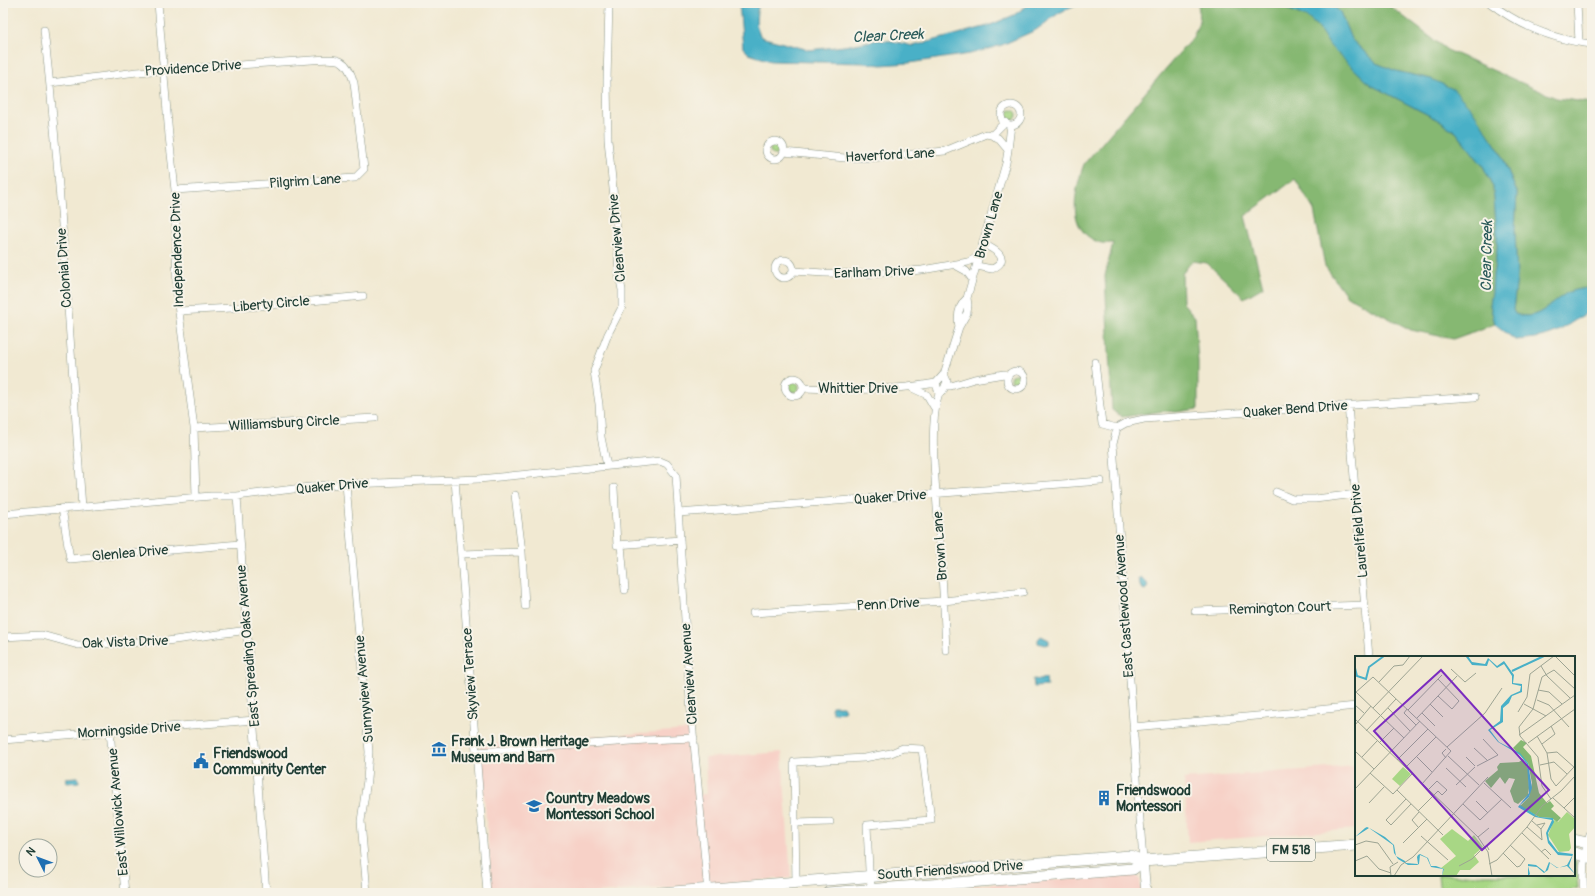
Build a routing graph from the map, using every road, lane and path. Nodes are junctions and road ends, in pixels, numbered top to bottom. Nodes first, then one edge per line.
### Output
1 (158, 3) edge
2 (609, 3) edge
3 (1490, 3) edge
4 (1577, 3) edge
5 (44, 30) dead end
6 (1579, 42) junction
7 (1592, 44) edge
8 (338, 59) joint
9 (164, 70) junction
10 (50, 83) junction
11 (992, 135) junction
12 (1008, 150) junction
13 (784, 152) dead end
14 (174, 190) junction
15 (983, 244) junction
16 (980, 256) junction
17 (955, 265) junction
18 (977, 266) junction
19 (793, 271) dead end
20 (972, 279) junction
21 (363, 296) dead end
22 (179, 311) junction
23 (1095, 362) dead end
24 (944, 374) junction
25 (1008, 376) dead end
26 (936, 384) junction
27 (946, 386) junction
28 (803, 388) dead end
29 (912, 388) junction
30 (938, 394) junction
31 (1475, 397) dead end
32 (1348, 405) junction
33 (934, 407) junction
34 (375, 418) dead end
35 (194, 428) junction
36 (1117, 428) junction
37 (661, 461) joint
38 (607, 466) junction
39 (455, 480) junction
40 (1101, 481) dead end
41 (346, 484) junction
42 (614, 488) dead end
43 (1276, 492) dead end
44 (936, 493) junction
45 (1356, 494) junction
46 (237, 496) junction
47 (515, 496) dead end
48 (196, 497) junction
49 (82, 507) junction
50 (62, 508) junction
51 (3, 514) edge
52 (678, 514) junction
53 (680, 540) junction
54 (240, 544) junction
55 (621, 545) junction
56 (522, 552) junction
57 (461, 554) junction
58 (625, 590) dead end
59 (1023, 592) dead end
60 (944, 601) junction
61 (1365, 605) junction
62 (525, 606) dead end
63 (1194, 610) dead end
64 (753, 613) dead end
65 (248, 630) junction
66 (3, 637) edge
67 (946, 650) dead end
68 (1369, 656) edge
69 (1355, 706) edge
70 (254, 720) junction
71 (1133, 727) junction
72 (110, 731) junction
73 (694, 738) junction
74 (3, 740) edge
75 (476, 752) junction
76 (830, 822) dead end
77 (795, 823) junction
78 (1575, 840) edge
79 (1590, 840) edge
80 (1355, 845) edge
81 (1583, 855) edge
82 (1143, 861) junction
83 (870, 876) junction
84 (796, 882) junction
85 (707, 891) edge
86 (872, 891) edge
87 (125, 893) edge
88 (266, 893) edge
89 (367, 893) edge
90 (487, 893) edge
91 (660, 893) edge
92 (828, 893) edge
93 (1146, 893) edge
94 (1584, 893) edge

1 - 9 street, Independence Drive
2 - 38 street, Clearview Drive
3 - 6 street
4 - 6 street
5 - 10 street, Colonial Drive
6 - 7 street
8 - 9 street, Providence Drive
8 - 14 street, Pilgrim Lane
9 - 10 street, Providence Drive
9 - 14 street, Independence Drive
10 - 49 street, Colonial Drive
11 - 12 street
11 - 12 street, Brown Lane
11 - 13 street, Haverford Lane
12 - 15 street, Brown Lane
14 - 22 street, Independence Drive
15 - 16 street, Brown Lane
15 - 18 street
16 - 17 street, Earlham Drive
16 - 18 street, Brown Lane
17 - 19 street, Earlham Drive
17 - 20 street
18 - 20 street, Brown Lane
20 - 24 street, Brown Lane
21 - 22 street, Liberty Circle
22 - 35 street, Independence Drive
23 - 36 street
24 - 26 street, Brown Lane
24 - 27 street, Brown Lane
25 - 27 street
26 - 29 street, Whittier Drive
26 - 30 street, Brown Lane
27 - 30 street, Brown Lane
28 - 29 street, Whittier Drive
29 - 33 street, Whittier Drive
30 - 33 street, Brown Lane
31 - 32 street, Quaker Bend Drive
32 - 36 street, Quaker Bend Drive
32 - 45 street, Laurelfield Drive
33 - 44 street, Brown Lane
34 - 35 street, Williamsburg Circle
35 - 48 street, Independence Drive
36 - 71 street, East Castlewood Avenue
37 - 38 street, Quaker Drive
37 - 52 street, Clearview Avenue
38 - 39 street, Quaker Drive
39 - 41 street, Quaker Drive
39 - 57 street, Skyview Terrace
40 - 44 street, Quaker Drive
41 - 46 street, Quaker Drive
41 - 89 street, Sunnyview Avenue
42 - 55 street
43 - 45 street
44 - 52 street, Quaker Drive
44 - 60 street, Brown Lane
45 - 61 street, Laurelfield Drive
46 - 48 street, Quaker Drive
46 - 54 street, East Spreading Oaks Avenue
47 - 56 street
48 - 49 street, Quaker Drive
49 - 50 street, Quaker Drive
50 - 51 street, Quaker Drive
50 - 54 street, Glenlea Drive
52 - 53 street, Clearview Avenue
53 - 55 street
53 - 73 street, Clearview Avenue
54 - 65 street, East Spreading Oaks Avenue
55 - 58 street
56 - 57 street
56 - 62 street
57 - 75 street, Skyview Terrace
59 - 60 street, Penn Drive
60 - 64 street, Penn Drive
60 - 67 street, Brown Lane
61 - 63 street, Remington Court
61 - 68 street, Laurelfield Drive
65 - 66 street, Oak Vista Drive
65 - 70 street, East Spreading Oaks Avenue
69 - 71 street
70 - 72 street, Morningside Drive
70 - 88 street, East Spreading Oaks Avenue
71 - 82 street, East Castlewood Avenue
72 - 74 street, Morningside Drive
72 - 87 street, East Willowick Avenue
73 - 75 street
73 - 85 street, Clearview Avenue
75 - 90 street, Skyview Terrace
76 - 77 street
77 - 83 street
77 - 84 street
78 - 79 main road
79 - 81 street
80 - 82 main road, South Friendswood Drive / FM 518
81 - 94 street
82 - 83 main road, South Friendswood Drive / FM 518
82 - 86 main road, South Friendswood Drive / FM 518
82 - 93 street
83 - 84 main road, South Friendswood Drive / FM 518
83 - 86 street
84 - 85 main road, South Friendswood Drive / FM 518
85 - 91 main road, South Friendswood Drive / FM 518
86 - 92 main road, South Friendswood Drive / FM 518

